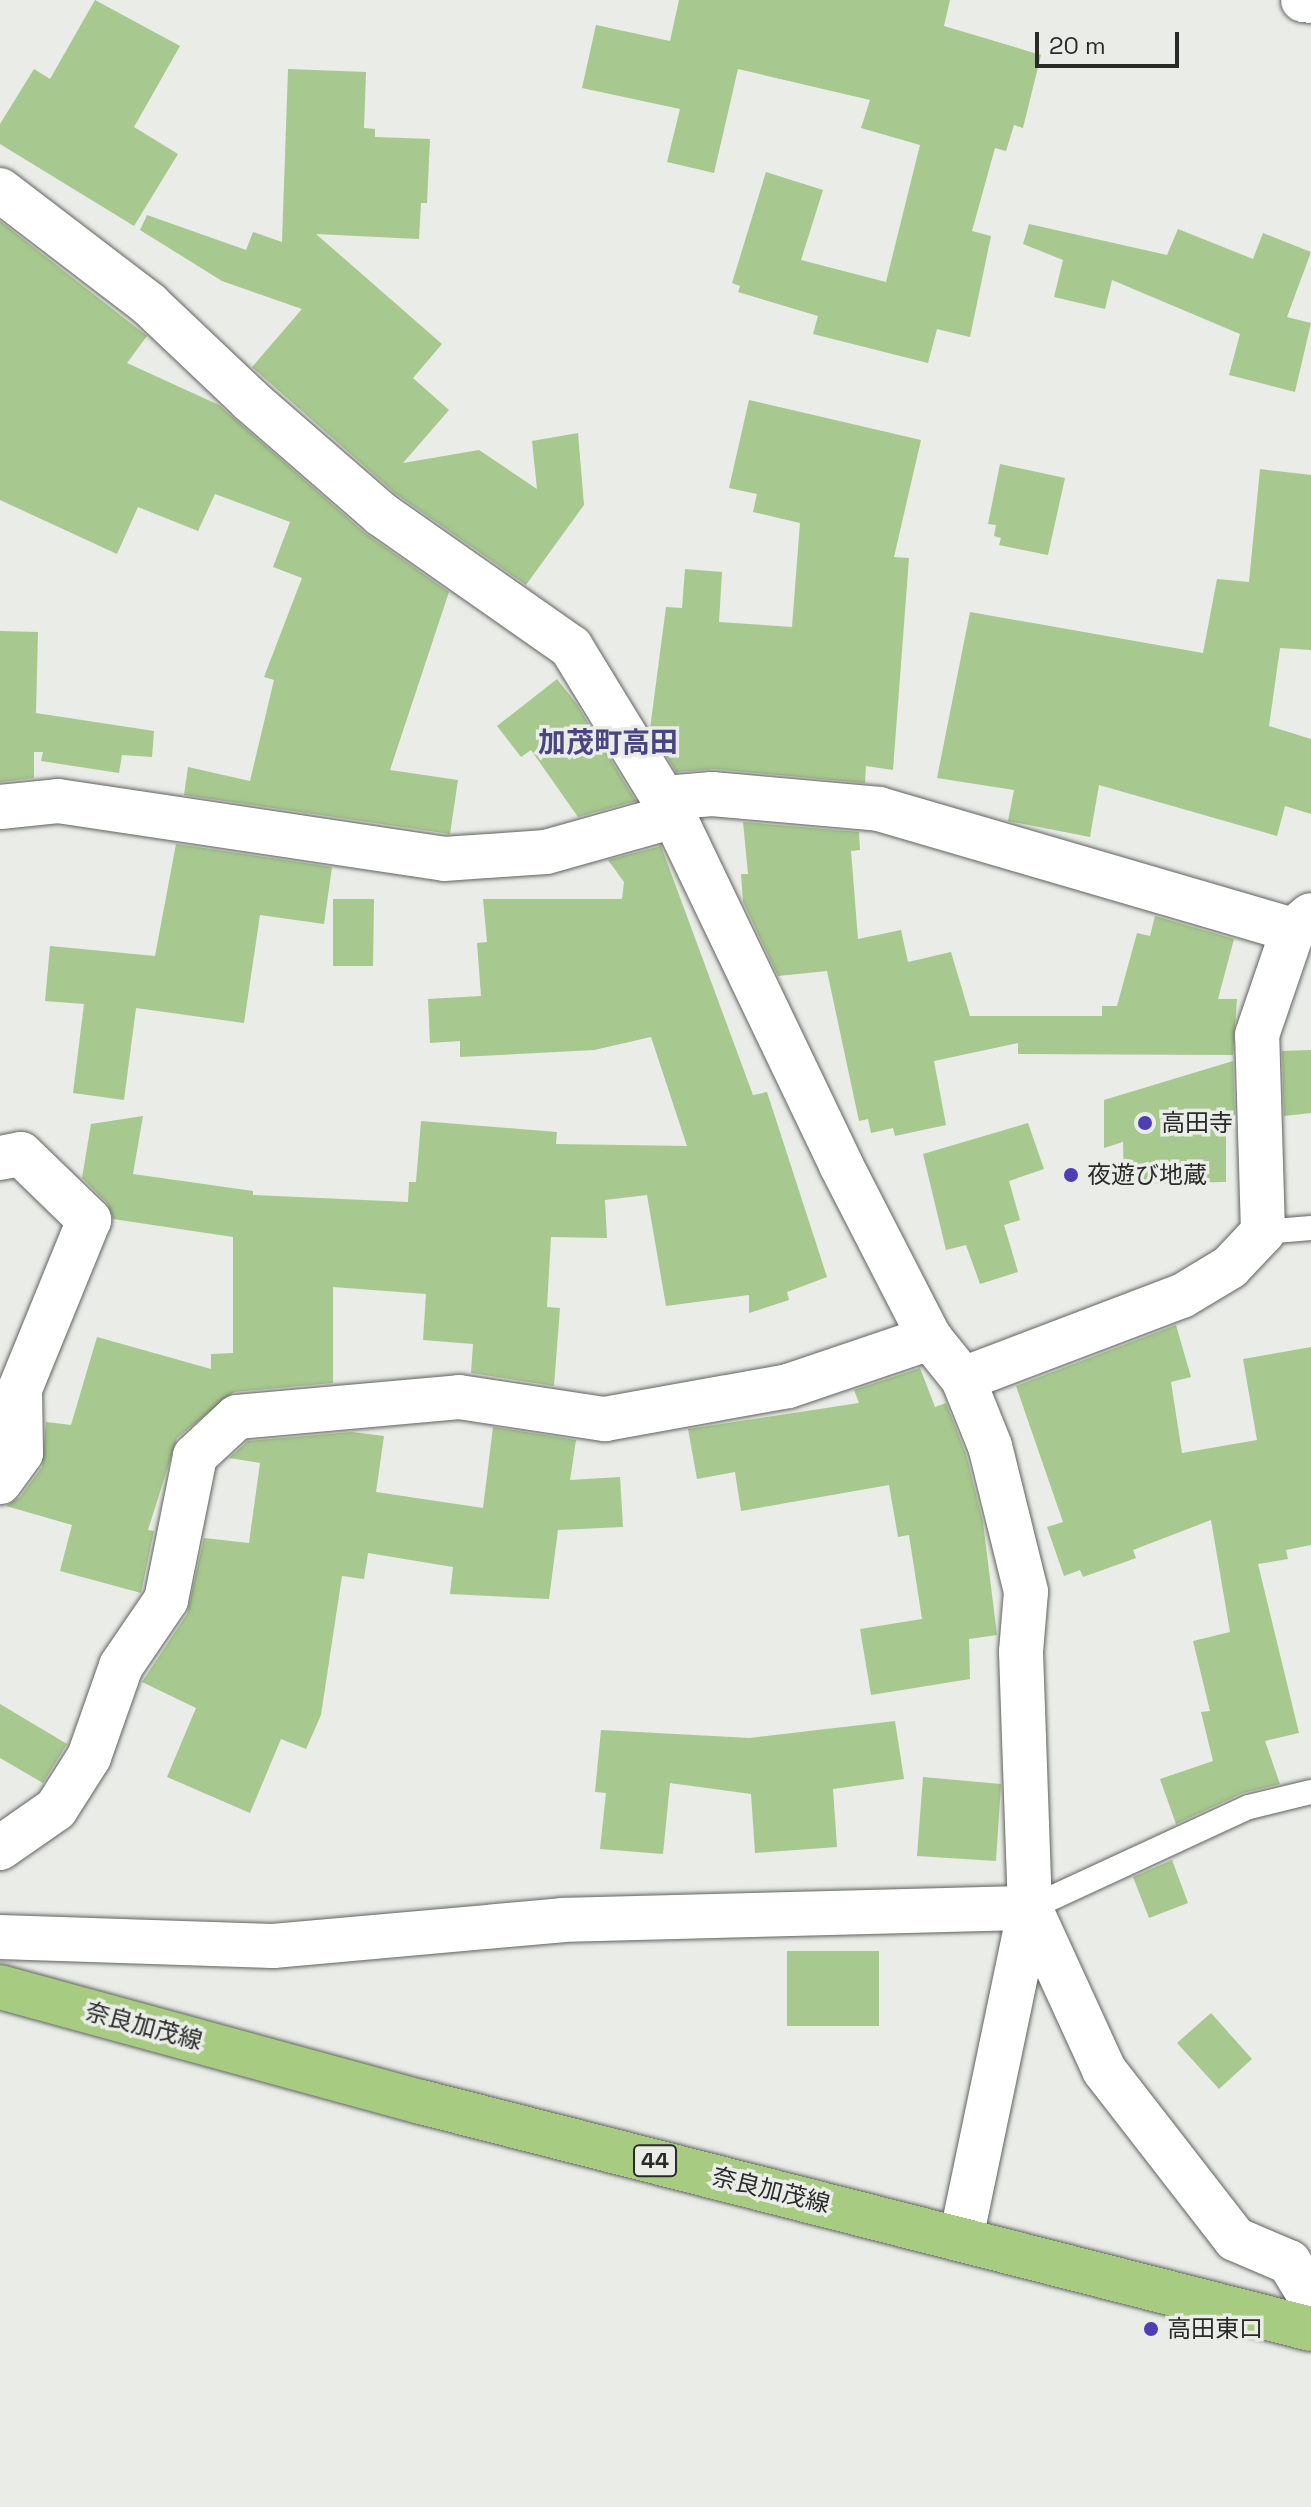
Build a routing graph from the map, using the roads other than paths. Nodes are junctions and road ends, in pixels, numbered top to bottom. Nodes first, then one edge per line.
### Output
1 (1303, 0) edge
2 (1311, 1) edge
3 (0, 190) edge
4 (0, 807) edge
5 (670, 807) junction
6 (1302, 923) edge
7 (0, 1158) edge
8 (1311, 1228) edge
9 (1263, 1232) junction
10 (930, 1338) junction
11 (963, 1379) junction
12 (0, 1482) edge
13 (1311, 1792) edge
14 (0, 1848) edge
15 (1030, 1908) junction
16 (0, 1937) edge
17 (0, 1987) edge
18 (961, 2238) junction
19 (1311, 2298) edge
20 (1311, 2329) edge

1 - 2 street
3 - 5 street
4 - 5 street
5 - 6 street
5 - 10 street
6 - 9 street
7 - 12 street
8 - 9 lane
9 - 11 street
10 - 11 street
10 - 14 street
11 - 15 street
13 - 15 lane
15 - 16 street
15 - 18 street
15 - 19 street
17 - 18 main road, 奈良加茂線 / 44
18 - 20 main road, 奈良加茂線 / 44

